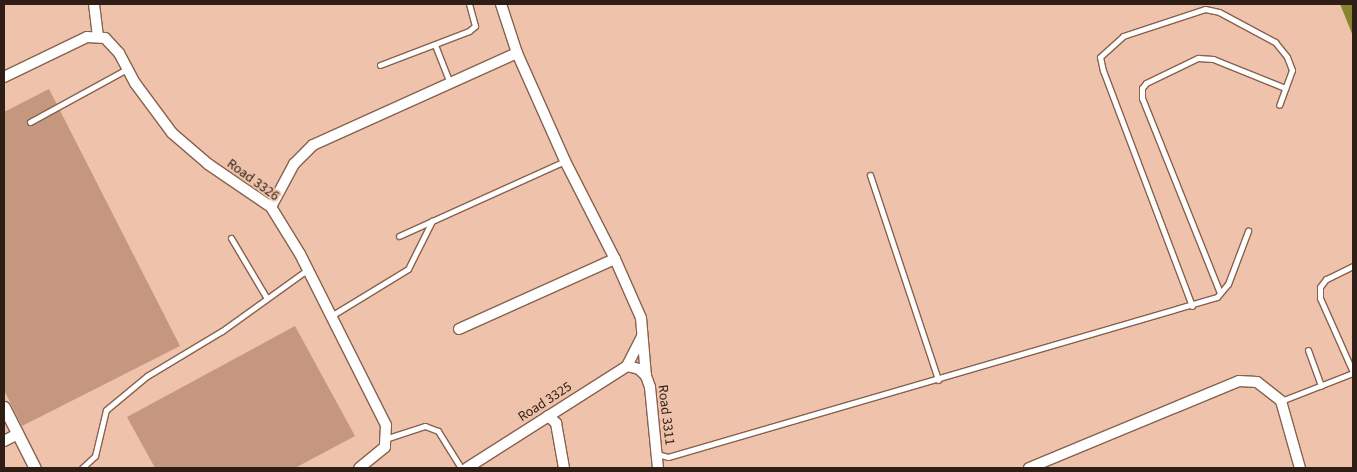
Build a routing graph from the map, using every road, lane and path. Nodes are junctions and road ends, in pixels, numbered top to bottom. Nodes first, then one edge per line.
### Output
1 (94, 4) edge
2 (469, 4) edge
3 (501, 4) edge
4 (98, 35) junction
5 (435, 45) junction
6 (517, 53) junction
7 (380, 65) dead end
8 (128, 69) junction
9 (4, 77) edge
10 (450, 83) junction
11 (1285, 88) junction
12 (1279, 105) dead end
13 (30, 122) dead end
14 (565, 161) junction
15 (870, 176) dead end
16 (271, 207) junction
17 (432, 221) junction
18 (1248, 231) dead end
19 (399, 236) dead end
20 (231, 238) dead end
21 (615, 258) junction
22 (1353, 266) edge
23 (307, 270) junction
24 (1220, 293) junction
25 (266, 297) junction
26 (1192, 306) junction
27 (331, 316) junction
28 (459, 329) dead end
29 (643, 332) junction
30 (1308, 350) dead end
31 (627, 366) junction
32 (642, 373) junction
33 (1353, 373) edge
34 (938, 380) junction
35 (1320, 386) junction
36 (1281, 401) junction
37 (4, 411) edge
38 (548, 416) junction
39 (18, 434) junction
40 (388, 438) junction
41 (4, 441) edge
42 (657, 454) junction
43 (35, 468) edge
44 (82, 468) edge
45 (359, 468) edge
46 (461, 468) edge
47 (467, 468) edge
48 (564, 468) edge
49 (658, 468) edge
50 (1029, 468) edge
51 (1300, 468) edge

1 - 4 street
2 - 5 lane
3 - 6 street, Road 3311
4 - 8 street, Road 3326
4 - 9 street
5 - 7 lane
5 - 10 lane
6 - 10 street
6 - 14 street, Road 3311
8 - 13 lane
8 - 16 street, Road 3326
10 - 16 street
11 - 12 lane
11 - 24 lane
11 - 26 lane
14 - 17 lane
14 - 21 street, Road 3311
15 - 34 lane
16 - 23 street, Road 3326
17 - 19 lane
17 - 27 lane
18 - 24 lane
20 - 25 lane
21 - 28 street
21 - 29 street, Road 3311
22 - 33 lane
23 - 25 lane
23 - 27 street, Road 3326
24 - 26 lane
25 - 44 lane
26 - 34 lane
27 - 40 street, Road 3326
29 - 31 street
29 - 32 street, Road 3311
30 - 35 lane
31 - 32 street
31 - 38 street, Road 3325
32 - 42 street, Road 3311
33 - 35 lane
34 - 42 lane
35 - 36 lane
36 - 50 street
36 - 51 street
37 - 39 street
38 - 47 street, Road 3325
38 - 48 street
39 - 41 street
39 - 43 street
40 - 45 street
40 - 46 lane
42 - 49 street, Road 3311

